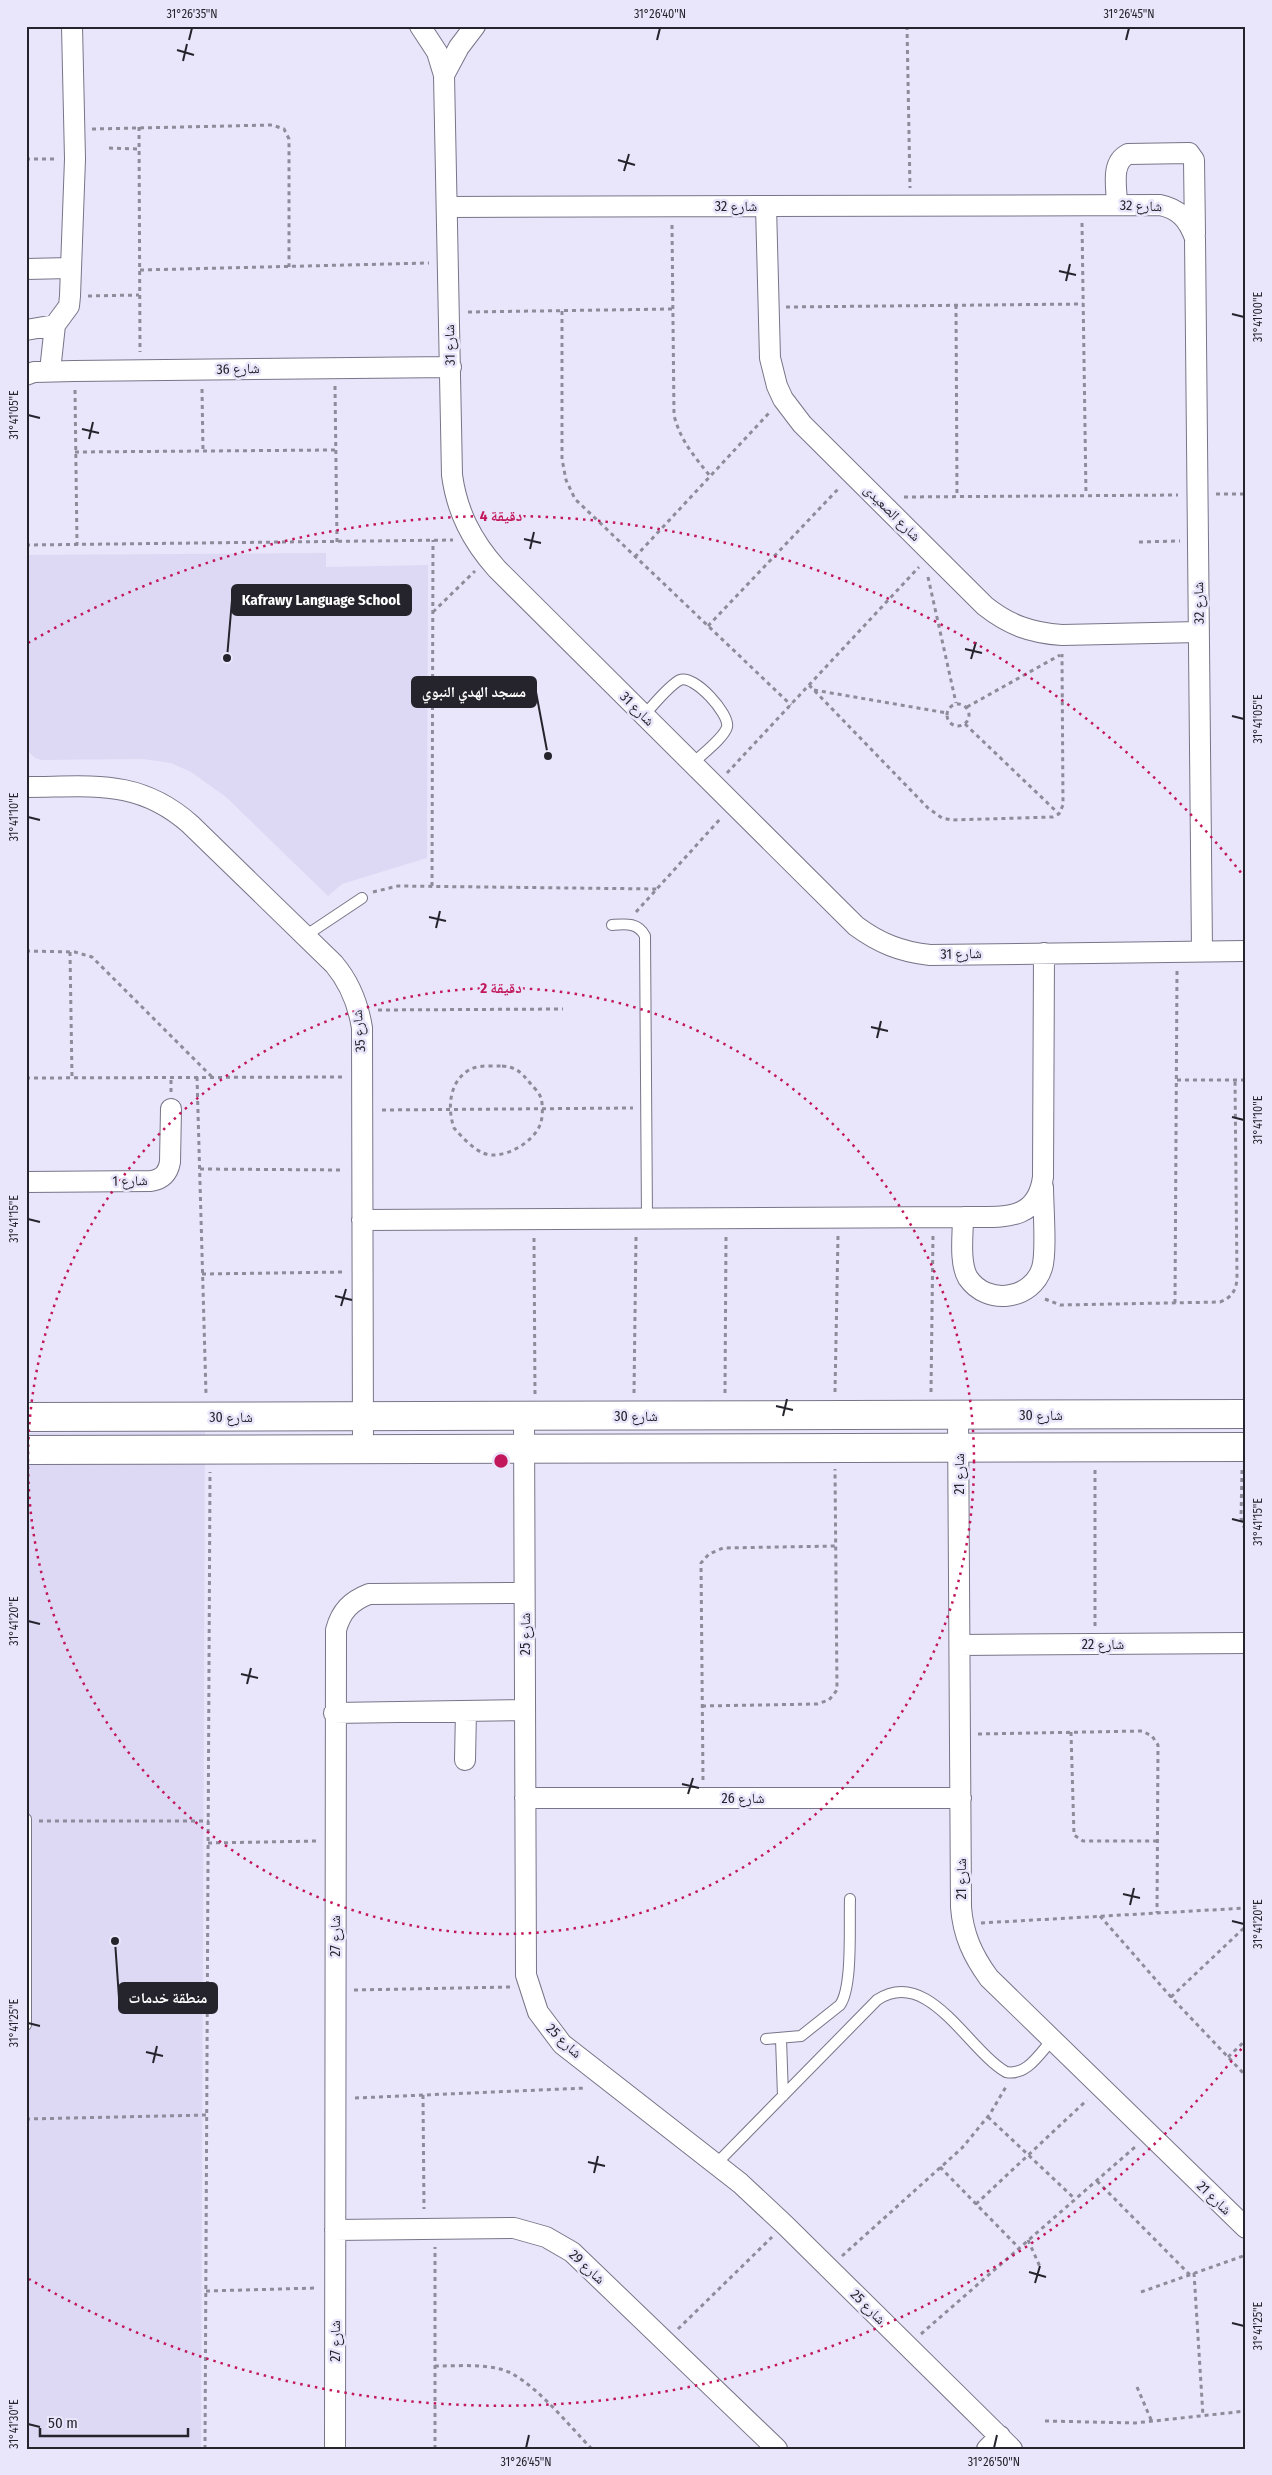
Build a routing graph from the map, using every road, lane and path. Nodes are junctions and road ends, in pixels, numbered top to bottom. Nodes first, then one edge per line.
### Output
1 (72, 26) edge
2 (420, 26) edge
3 (476, 26) edge
4 (907, 26) edge
5 (444, 75) junction
6 (139, 127) junction
7 (74, 130) junction
8 (109, 148) dead end
9 (139, 149) junction
10 (26, 159) edge
11 (75, 159) junction
12 (1081, 205) junction
13 (1117, 205) junction
14 (672, 206) junction
15 (766, 206) junction
16 (910, 206) junction
17 (448, 207) junction
18 (1195, 238) junction
19 (449, 263) junction
20 (289, 267) junction
21 (70, 268) junction
22 (26, 269) edge
23 (140, 270) junction
24 (140, 295) junction
25 (70, 296) junction
26 (1083, 304) junction
27 (956, 305) junction
28 (768, 308) junction
29 (672, 309) junction
30 (562, 311) junction
31 (450, 312) junction
32 (55, 325) junction
33 (26, 330) edge
34 (451, 367) junction
35 (334, 368) junction
36 (140, 370) junction
37 (202, 370) junction
38 (50, 371) junction
39 (74, 371) junction
40 (26, 375) edge
41 (783, 398) junction
42 (336, 450) junction
43 (203, 451) junction
44 (75, 452) junction
45 (853, 474) junction
46 (710, 476) junction
47 (1198, 494) junction
48 (1246, 494) edge
49 (1086, 495) junction
50 (957, 496) junction
51 (876, 497) junction
52 (433, 540) junction
53 (474, 540) junction
54 (1198, 541) junction
55 (336, 542) junction
56 (1139, 542) dead end
57 (26, 545) edge
58 (76, 545) junction
59 (635, 557) junction
60 (928, 557) junction
61 (488, 559) junction
62 (433, 612) junction
63 (708, 626) junction
64 (1199, 632) junction
65 (1062, 644) junction
66 (809, 685) junction
67 (814, 690) junction
68 (956, 703) junction
69 (791, 705) junction
70 (967, 707) junction
71 (947, 713) junction
72 (644, 715) junction
73 (966, 724) junction
74 (692, 764) junction
75 (715, 786) junction
76 (26, 787) edge
77 (733, 804) junction
78 (1060, 814) junction
79 (432, 886) junction
80 (657, 889) junction
81 (362, 898) joint
82 (624, 924) junction
83 (612, 925) dead end
84 (305, 936) junction
85 (26, 951) edge
86 (1202, 951) junction
87 (1246, 951) edge
88 (70, 952) junction
89 (1178, 952) junction
90 (1044, 953) junction
91 (563, 1009) dead end
92 (359, 1010) junction
93 (72, 1077) junction
94 (197, 1077) junction
95 (212, 1077) junction
96 (362, 1077) junction
97 (26, 1078) edge
98 (1177, 1080) junction
99 (1235, 1080) junction
100 (1246, 1080) edge
101 (646, 1108) junction
102 (170, 1109) dead end
103 (542, 1109) junction
104 (451, 1110) junction
105 (362, 1111) junction
106 (200, 1169) junction
107 (362, 1170) junction
108 (1043, 1177) junction
109 (26, 1182) edge
110 (934, 1217) junction
111 (963, 1217) junction
112 (726, 1218) junction
113 (838, 1218) junction
114 (533, 1219) junction
115 (642, 1219) junction
116 (362, 1220) junction
117 (362, 1271) junction
118 (202, 1274) junction
119 (1034, 1282) junction
120 (1175, 1303) junction
121 (1246, 1414) edge
122 (835, 1415) junction
123 (930, 1415) junction
124 (958, 1415) junction
125 (363, 1416) junction
126 (530, 1416) junction
127 (634, 1416) junction
128 (724, 1416) junction
129 (206, 1417) junction
130 (26, 1418) edge
131 (1095, 1447) junction
132 (1244, 1447) edge
133 (524, 1448) junction
134 (835, 1448) junction
135 (958, 1448) junction
136 (210, 1449) junction
137 (363, 1449) junction
138 (26, 1450) edge
139 (1246, 1534) edge
140 (836, 1546) junction
141 (524, 1593) junction
142 (1246, 1643) edge
143 (1095, 1644) junction
144 (960, 1645) junction
145 (702, 1706) junction
146 (525, 1710) junction
147 (466, 1711) junction
148 (334, 1713) junction
149 (1071, 1732) junction
150 (960, 1734) junction
151 (466, 1760) dead end
152 (525, 1798) junction
153 (703, 1798) junction
154 (961, 1798) junction
155 (26, 1820) edge
156 (208, 1821) junction
157 (334, 1841) junction
158 (1158, 1841) junction
159 (208, 1843) junction
160 (850, 1899) dead end
161 (1246, 1908) edge
162 (1157, 1913) junction
163 (1100, 1916) junction
164 (963, 1924) junction
165 (1246, 1926) edge
166 (528, 1987) junction
167 (335, 1991) junction
168 (1171, 1997) junction
169 (26, 2026) edge
170 (781, 2038) junction
171 (766, 2039) dead end
172 (1052, 2040) junction
173 (1246, 2040) edge
174 (1228, 2057) junction
175 (1012, 2073) junction
176 (1246, 2076) edge
177 (617, 2086) junction
178 (1101, 2087) junction
179 (423, 2095) junction
180 (783, 2096) junction
181 (335, 2099) junction
182 (207, 2115) junction
183 (988, 2117) junction
184 (26, 2119) edge
185 (1150, 2135) junction
186 (1028, 2155) junction
187 (717, 2163) junction
188 (940, 2168) junction
189 (1097, 2181) junction
190 (1075, 2199) junction
191 (976, 2204) junction
192 (785, 2225) junction
193 (1246, 2228) edge
194 (430, 2229) junction
195 (335, 2230) junction
196 (1028, 2240) junction
197 (1019, 2248) junction
198 (1246, 2255) edge
199 (829, 2268) junction
200 (1041, 2269) dead end
201 (1192, 2274) junction
202 (335, 2287) junction
203 (206, 2290) junction
204 (1141, 2292) dead end
205 (665, 2341) junction
206 (908, 2346) junction
207 (435, 2366) junction
208 (1137, 2387) dead end
209 (1246, 2411) edge
210 (1203, 2416) junction
211 (1045, 2421) dead end
212 (1152, 2422) junction
213 (1000, 2445) edge
214 (205, 2449) edge
215 (335, 2449) edge
216 (435, 2449) edge
217 (592, 2449) edge
218 (776, 2449) edge

1 - 7 street
2 - 5 street, شارع 31
3 - 5 street, شارع 31
4 - 16 path
5 - 17 street, شارع 31
6 - 7 path
6 - 9 path
6 - 20 path
7 - 11 street
8 - 9 path
9 - 23 path
10 - 11 path
11 - 21 street
12 - 13 street, شارع 32
12 - 16 street, شارع 32
12 - 26 path
13 - 18 street, شارع 32
13 - 18 street
14 - 15 street, شارع 32
14 - 17 street, شارع 32
14 - 29 path
15 - 16 street, شارع 32
15 - 28 street, شارع الصعيدى
17 - 19 street, شارع 31
18 - 47 street, شارع 32
19 - 20 path
19 - 31 street, شارع 31
20 - 23 path
21 - 22 street
21 - 25 street
23 - 24 path
24 - 25 path
24 - 36 path
25 - 32 street
26 - 27 path
26 - 49 path
27 - 28 path
27 - 50 path
28 - 41 street, شارع الصعيدى
29 - 30 path
29 - 46 path
30 - 31 path
30 - 59 path
31 - 34 street, شارع 31
32 - 33 street
32 - 38 street
34 - 35 street, شارع 36
34 - 53 street, شارع 31
35 - 37 street, شارع 36
35 - 42 path
36 - 37 street, شارع 36
36 - 39 street, شارع 36
37 - 43 path
38 - 39 street, شارع 36
38 - 40 street, شارع 36
39 - 44 path
41 - 45 street, شارع الصعيدى
41 - 46 path
42 - 43 path
42 - 55 path
43 - 44 path
44 - 58 path
45 - 51 street, شارع الصعيدى
45 - 63 path
46 - 59 path
47 - 48 path
47 - 49 path
47 - 54 street, شارع 32
49 - 50 path
50 - 51 path
51 - 60 street, شارع الصعيدى
52 - 53 path
52 - 55 path
52 - 62 path
53 - 61 street, شارع 31
54 - 56 path
54 - 64 street, شارع 32
55 - 58 path
57 - 58 path
59 - 63 path
60 - 65 street, شارع الصعيدى
60 - 66 path
60 - 68 path
61 - 62 path
61 - 72 street, شارع 31
62 - 79 path
63 - 69 path
64 - 65 street, شارع الصعيدى
64 - 86 street, شارع 32
65 - 70 path
65 - 78 path
66 - 67 path
66 - 69 path
67 - 71 path
67 - 78 path
68 - 70 path
68 - 71 path
69 - 75 path
70 - 73 path
71 - 73 path
72 - 74 street, شارع 31
72 - 74 lane
73 - 78 path
74 - 75 street, شارع 31
75 - 77 street, شارع 31
76 - 84 street, شارع 35
77 - 80 path
77 - 90 street, شارع 31
79 - 80 path
79 - 81 path
80 - 82 path
81 - 84 lane
82 - 83 lane
82 - 101 lane
84 - 92 street, شارع 35
85 - 88 path
86 - 87 street, شارع 31
86 - 89 street, شارع 31
88 - 93 path
88 - 95 path
89 - 90 street, شارع 31
89 - 98 path
90 - 108 street
91 - 92 path
92 - 96 street, شارع 35
93 - 94 path
93 - 97 path
94 - 95 path
94 - 106 path
95 - 96 path
96 - 105 street, شارع 35
98 - 99 path
98 - 120 path
99 - 100 path
99 - 120 path
101 - 103 path
101 - 115 lane
102 - 109 street, شارع 1
103 - 104 path
103 - 104 path
103 - 104 path
104 - 105 path
105 - 107 street, شارع 35
106 - 107 path
106 - 118 path
107 - 116 street, شارع 35
108 - 111 street
108 - 119 street
110 - 111 street
110 - 113 street
110 - 123 path
111 - 119 street
112 - 113 street
112 - 115 street
112 - 128 path
113 - 122 path
114 - 115 street
114 - 116 street
114 - 126 path
115 - 127 path
116 - 117 street, شارع 35
117 - 118 path
117 - 125 street, شارع 35
118 - 129 path
119 - 120 path
121 - 124 street, شارع 30
122 - 123 street, شارع 30
122 - 128 street, شارع 30
123 - 124 street, شارع 30
124 - 135 street, شارع 21
125 - 126 street, شارع 30
125 - 129 street, شارع 30
125 - 137 street, شارع 35
126 - 127 street, شارع 30
126 - 133 street, شارع 25
127 - 128 street, شارع 30
129 - 130 street, شارع 30
131 - 132 street
131 - 135 street
131 - 143 path
132 - 139 path
133 - 134 street
133 - 137 street
133 - 141 street, شارع 25
134 - 135 street
134 - 140 path
135 - 144 street, شارع 21
136 - 137 street
136 - 138 street
136 - 156 path
140 - 145 path
140 - 145 path
141 - 146 street, شارع 25
141 - 148 street, شارع 27
142 - 143 street, شارع 22
143 - 144 street, شارع 22
144 - 150 street, شارع 21
145 - 153 path
146 - 147 street
146 - 152 street, شارع 25
147 - 148 street
147 - 151 street
148 - 157 street, شارع 27
149 - 150 path
149 - 158 path
149 - 158 path
150 - 154 street, شارع 21
152 - 153 street, شارع 26
152 - 166 street, شارع 25
153 - 154 street, شارع 26
154 - 164 street, شارع 21
155 - 156 path
155 - 169 lane
156 - 159 path
157 - 159 path
157 - 167 street, شارع 27
158 - 162 path
159 - 182 path
160 - 170 lane
161 - 162 path
162 - 163 path
163 - 164 path
163 - 168 path
164 - 172 street, شارع 21
165 - 168 path
166 - 167 path
166 - 177 street, شارع 25
167 - 181 street, شارع 27
168 - 174 path
170 - 171 lane
170 - 180 lane
172 - 175 lane
172 - 178 street, شارع 21
173 - 174 path
174 - 176 path
175 - 180 lane
175 - 183 path
177 - 179 path
177 - 187 street, شارع 25
178 - 185 street, شارع 21
178 - 186 path
179 - 181 path
179 - 194 path
180 - 187 lane
181 - 195 street, شارع 27
182 - 184 path
182 - 203 path
183 - 186 path
183 - 188 path
185 - 189 path
185 - 193 street, شارع 21
186 - 190 path
186 - 191 path
187 - 192 street, شارع 25
188 - 191 path
188 - 199 path
189 - 190 path
189 - 201 path
190 - 196 path
191 - 197 path
192 - 199 street, شارع 25
192 - 205 path
194 - 195 street, شارع 29
194 - 205 street, شارع 29
194 - 207 path
195 - 202 street, شارع 27
196 - 197 path
196 - 200 path
197 - 206 path
198 - 201 path
199 - 206 street, شارع 25
201 - 204 path
201 - 210 path
202 - 203 path
202 - 215 street, شارع 27
203 - 214 path
205 - 218 street, شارع 29
206 - 213 street, شارع 25
207 - 216 path
207 - 217 path
208 - 212 path
209 - 210 path
210 - 212 path
211 - 212 path

